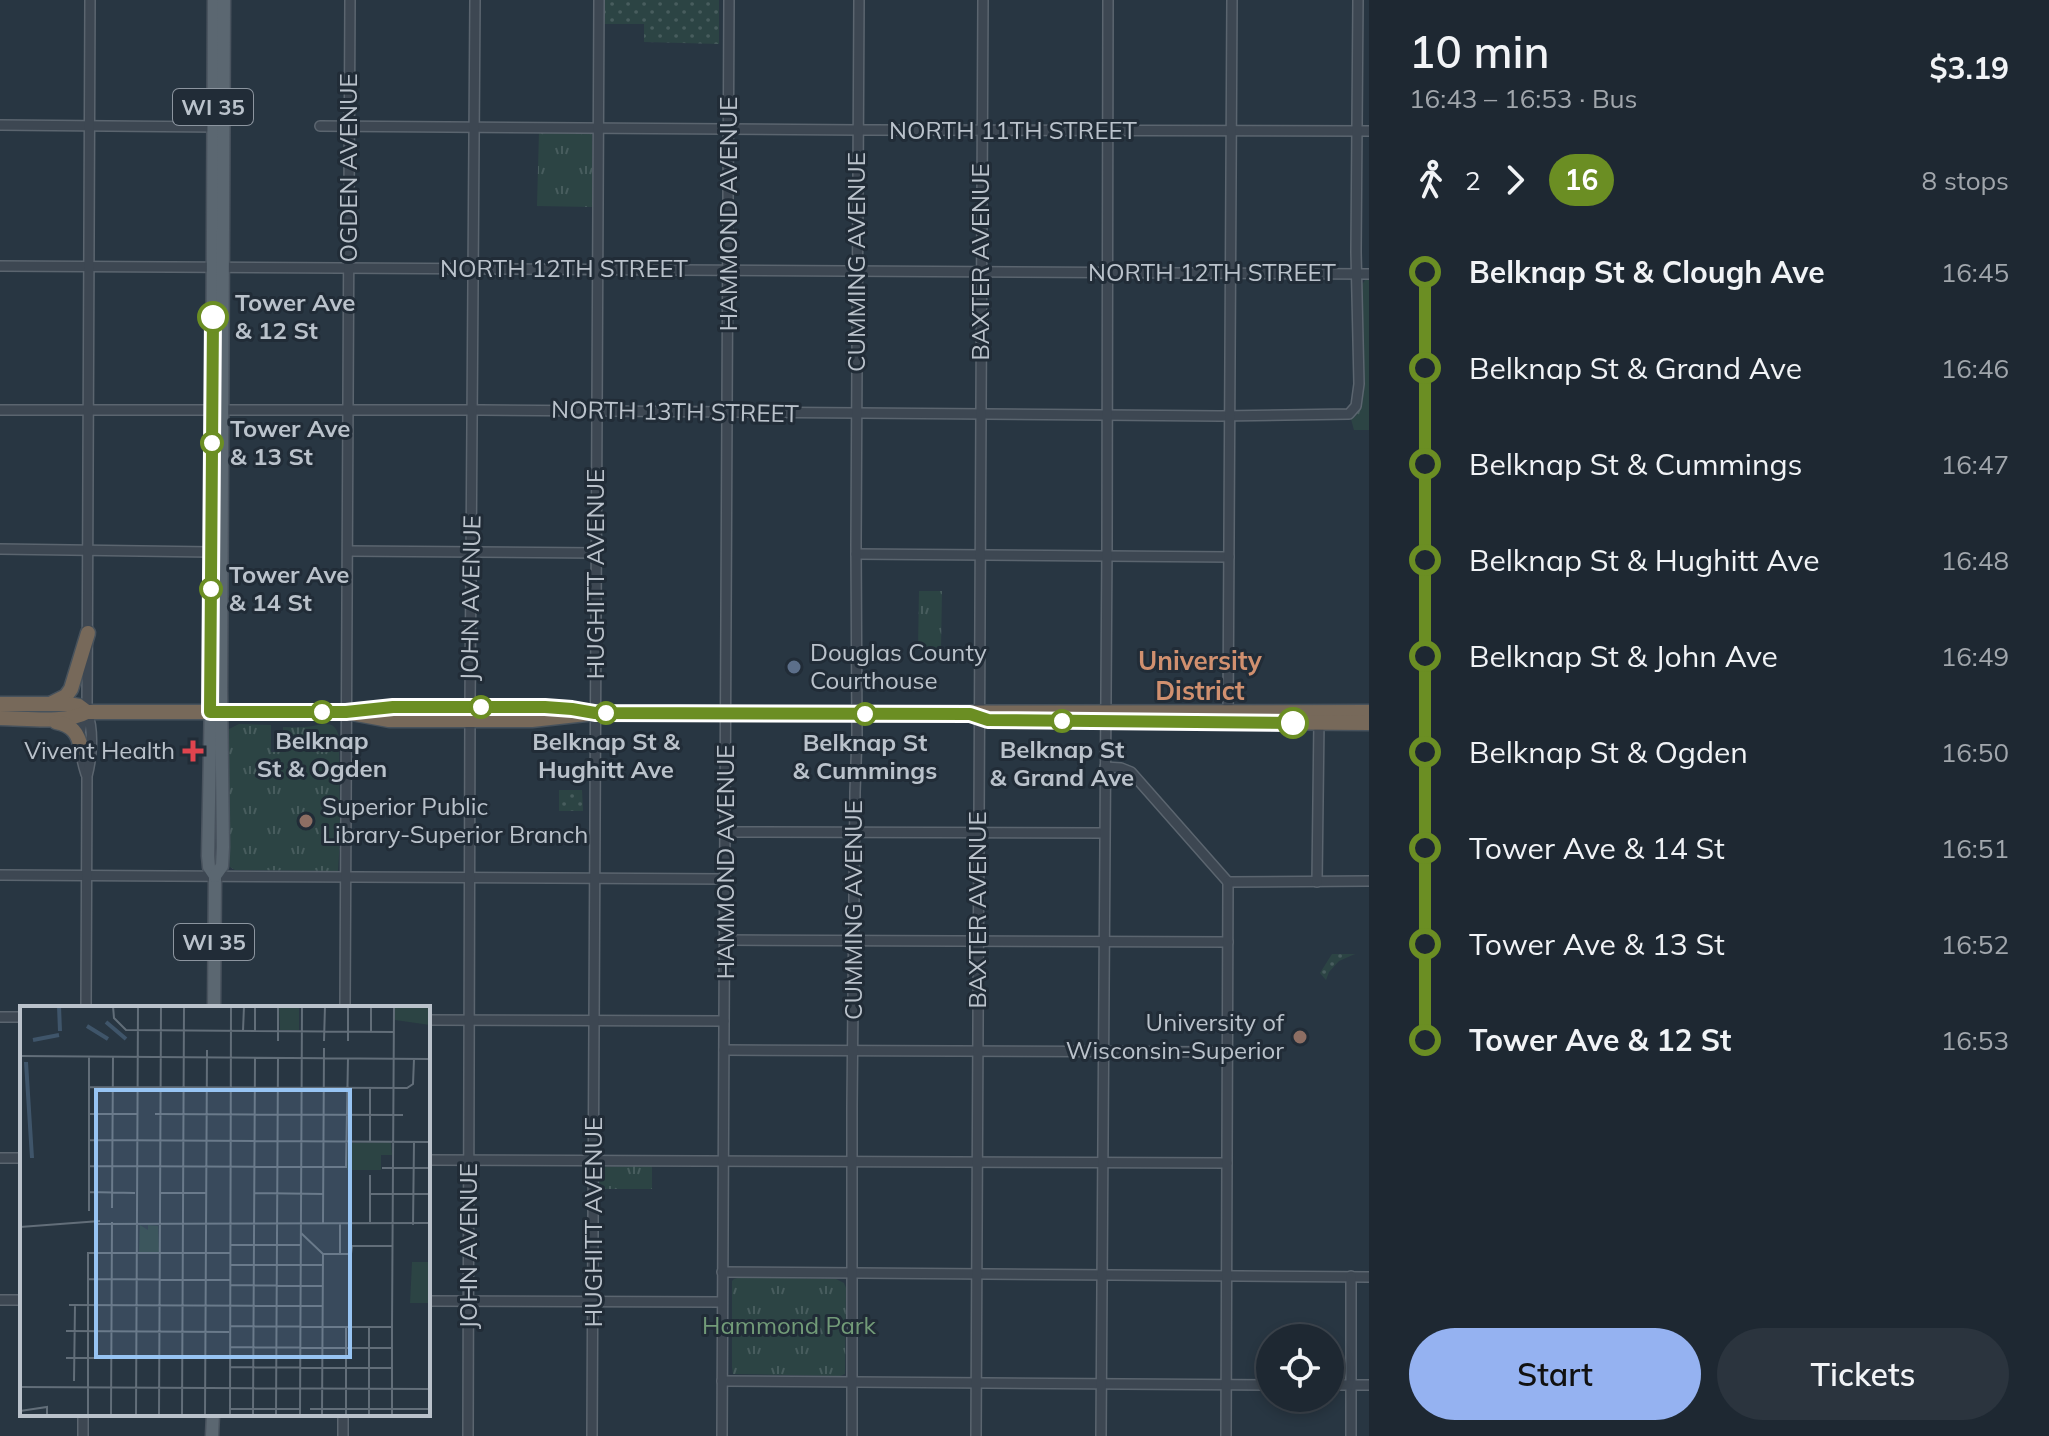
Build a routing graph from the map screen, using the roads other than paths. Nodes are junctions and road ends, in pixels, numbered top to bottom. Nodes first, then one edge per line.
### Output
1 (90, 0) edge
2 (214, 0) edge
3 (224, 0) edge
4 (350, 0) edge
5 (475, 0) edge
6 (599, 0) edge
7 (729, 0) edge
8 (859, 0) edge
9 (983, 0) edge
10 (1108, 0) edge
11 (1232, 0) edge
12 (1358, 0) edge
13 (0, 125) edge
14 (89, 126) junction
15 (320, 126) dead end
16 (349, 126) junction
17 (218, 127) junction
18 (474, 127) junction
19 (598, 128) junction
20 (729, 129) junction
21 (858, 130) junction
22 (982, 130) junction
23 (1108, 131) junction
24 (1231, 131) junction
25 (1357, 131) junction
26 (1369, 131) edge
27 (0, 266) edge
28 (89, 266) junction
29 (218, 266) junction
30 (349, 268) junction
31 (473, 269) junction
32 (598, 270) junction
33 (728, 270) junction
34 (857, 271) junction
35 (981, 271) junction
36 (1107, 272) junction
37 (1231, 273) junction
38 (1364, 274) edge
39 (0, 410) edge
40 (88, 410) junction
41 (472, 410) junction
42 (217, 411) junction
43 (348, 411) junction
44 (597, 411) junction
45 (728, 413) junction
46 (856, 414) junction
47 (981, 414) junction
48 (1107, 415) junction
49 (1230, 416) junction
50 (0, 549) edge
51 (87, 550) junction
52 (348, 551) junction
53 (211, 552) junction
54 (472, 552) junction
55 (596, 553) junction
56 (856, 554) junction
57 (980, 554) junction
58 (1106, 555) junction
59 (1229, 557) junction
60 (221, 594) junction
61 (88, 633) junction
62 (0, 693) edge
63 (28, 703) junction
64 (51, 703) junction
65 (0, 704) edge
66 (87, 712) junction
67 (216, 712) junction
68 (346, 712) junction
69 (1369, 712) edge
70 (470, 713) junction
71 (595, 713) junction
72 (727, 713) junction
73 (857, 714) junction
74 (976, 715) junction
75 (1106, 716) junction
76 (1228, 717) junction
77 (0, 718) edge
78 (1319, 718) junction
79 (1369, 723) edge
80 (81, 748) junction
81 (1105, 767) junction
82 (87, 776) junction
83 (726, 832) junction
84 (854, 832) junction
85 (979, 833) junction
86 (1104, 833) junction
87 (0, 875) edge
88 (86, 875) junction
89 (215, 876) junction
90 (346, 877) junction
91 (470, 877) junction
92 (595, 878) junction
93 (726, 879) junction
94 (1369, 881) edge
95 (1228, 882) junction
96 (1317, 882) junction
97 (725, 940) junction
98 (854, 940) junction
99 (977, 941) junction
100 (1103, 942) junction
101 (1228, 942) junction
102 (86, 1006) edge
103 (214, 1006) edge
104 (345, 1006) edge
105 (430, 1020) edge
106 (470, 1020) junction
107 (594, 1020) junction
108 (724, 1021) junction
109 (724, 1050) junction
110 (853, 1051) junction
111 (978, 1051) junction
112 (1103, 1052) junction
113 (1227, 1052) junction
114 (430, 1160) edge
115 (469, 1161) junction
116 (593, 1161) junction
117 (723, 1162) junction
118 (852, 1162) junction
119 (977, 1163) junction
120 (1102, 1163) junction
121 (1227, 1163) junction
122 (722, 1272) junction
123 (853, 1274) junction
124 (977, 1275) junction
125 (1101, 1275) junction
126 (1226, 1276) junction
127 (1351, 1276) junction
128 (1369, 1277) edge
129 (430, 1301) edge
130 (469, 1301) junction
131 (594, 1302) junction
132 (722, 1302) junction
133 (722, 1381) junction
134 (852, 1382) junction
135 (976, 1384) junction
136 (1101, 1384) junction
137 (1227, 1384) junction
138 (1256, 1385) edge
139 (1344, 1385) edge
140 (1351, 1385) junction
141 (1369, 1385) edge
142 (213, 1416) edge
143 (212, 1436) edge
144 (468, 1436) edge
145 (592, 1436) edge
146 (722, 1436) edge
147 (852, 1436) edge
148 (976, 1436) edge
149 (1101, 1436) edge
150 (1226, 1436) edge
151 (1351, 1436) edge

1 - 14 street
2 - 17 main road, WI 35
3 - 17 main road, WI 35
4 - 16 street, OGDEN AVENUE
5 - 18 street, JOHN AVENUE
6 - 19 street, HUGHITT AVENUE
7 - 20 street, HAMMOND AVENUE
8 - 21 street, CUMMING AVENUE
9 - 22 street, BAXTER AVENUE
10 - 23 street
11 - 24 street
12 - 25 street
13 - 14 street
14 - 17 street
14 - 28 street
15 - 16 street, NORTH 11TH STREET
16 - 18 street, NORTH 11TH STREET
16 - 30 street, OGDEN AVENUE
17 - 29 main road, WI 35
18 - 19 street, NORTH 11TH STREET
18 - 31 street, JOHN AVENUE
19 - 20 street, NORTH 11TH STREET
19 - 32 street, HUGHITT AVENUE
20 - 21 street, NORTH 11TH STREET
20 - 33 street, HAMMOND AVENUE
21 - 22 street, NORTH 11TH STREET
21 - 34 street, CUMMING AVENUE
22 - 23 street, NORTH 11TH STREET
22 - 35 street, BAXTER AVENUE
23 - 24 street, NORTH 11TH STREET
23 - 36 street
24 - 25 street, NORTH 11TH STREET
24 - 37 street
25 - 26 street, NORTH 11TH STREET
25 - 38 street
27 - 28 street, NORTH 12TH STREET
28 - 29 street, NORTH 12TH STREET
28 - 40 street
29 - 30 street, NORTH 12TH STREET
29 - 42 main road, WI 35
30 - 31 street, NORTH 12TH STREET
30 - 43 street, OGDEN AVENUE
31 - 32 street, NORTH 12TH STREET
31 - 41 street, JOHN AVENUE
32 - 33 street, NORTH 12TH STREET
32 - 44 street, HUGHITT AVENUE
33 - 34 street, NORTH 12TH STREET
33 - 45 street, HAMMOND AVENUE
34 - 35 street, NORTH 12TH STREET
34 - 46 street, CUMMING AVENUE
35 - 36 street, NORTH 12TH STREET
35 - 47 street, BAXTER AVENUE
36 - 37 street, NORTH 12TH STREET
36 - 48 street
37 - 38 street, NORTH 12TH STREET
37 - 49 street
38 - 49 street, NORTH 13TH STREET
39 - 40 street, NORTH 13TH STREET
40 - 42 street, NORTH 13TH STREET
40 - 51 street
41 - 43 street, NORTH 13TH STREET
41 - 44 street, NORTH 13TH STREET
41 - 54 street, JOHN AVENUE
42 - 43 street, NORTH 13TH STREET
42 - 53 main road, WI 35
42 - 60 main road, WI 35
43 - 52 street, OGDEN AVENUE
44 - 45 street, NORTH 13TH STREET
44 - 55 street, HUGHITT AVENUE
45 - 46 street, NORTH 13TH STREET
45 - 72 street, HAMMOND AVENUE
46 - 47 street, NORTH 13TH STREET
46 - 56 street, CUMMING AVENUE
47 - 48 street, NORTH 13TH STREET
47 - 57 street, BAXTER AVENUE
48 - 49 street, NORTH 13TH STREET
48 - 58 street
49 - 59 street
50 - 51 street
51 - 53 street
51 - 61 street
52 - 54 street
52 - 68 street, OGDEN AVENUE
53 - 60 main road
53 - 67 main road, WI 35
54 - 55 street
54 - 70 street, JOHN AVENUE
55 - 71 street, HUGHITT AVENUE
56 - 57 street
56 - 73 street, CUMMING AVENUE
57 - 58 street
57 - 74 street, BAXTER AVENUE
58 - 59 street
58 - 75 street
59 - 76 street
60 - 67 main road, WI 35
61 - 64 highway
61 - 66 street
62 - 63 highway
63 - 64 highway
63 - 65 highway
64 - 66 highway
66 - 67 highway
66 - 77 highway
66 - 80 street
66 - 82 street
67 - 68 highway
67 - 89 main road, WI 35
68 - 70 highway
68 - 90 street, OGDEN AVENUE
69 - 78 highway
70 - 71 highway
70 - 91 street, JOHN AVENUE
71 - 72 highway
71 - 92 street, HUGHITT AVENUE
72 - 73 highway
72 - 83 street, HAMMOND AVENUE
73 - 74 highway
73 - 84 street, CUMMING AVENUE
74 - 75 highway
74 - 85 street, BAXTER AVENUE
75 - 76 highway
75 - 81 street
76 - 78 highway
77 - 80 highway
78 - 79 highway
78 - 96 street
80 - 82 street
81 - 86 street
81 - 95 street
82 - 88 street
83 - 84 street
83 - 93 street, HAMMOND AVENUE
84 - 85 street
84 - 98 street, CUMMING AVENUE
85 - 86 street
85 - 99 street, BAXTER AVENUE
86 - 100 street
87 - 88 street
88 - 89 street
88 - 102 street
89 - 90 street
89 - 103 main road, WI 35
90 - 91 street
90 - 104 street, OGDEN AVENUE
91 - 92 street
91 - 106 street, JOHN AVENUE
92 - 93 street
92 - 107 street, HUGHITT AVENUE
93 - 97 street, HAMMOND AVENUE
94 - 96 street
95 - 96 street
95 - 101 street
97 - 98 street
97 - 108 street, HAMMOND AVENUE
98 - 99 street
98 - 110 street, CUMMING AVENUE
99 - 100 street
99 - 111 street, BAXTER AVENUE
100 - 101 street
100 - 112 street
101 - 113 street
105 - 106 street
106 - 107 street
106 - 115 street, JOHN AVENUE
107 - 108 street
107 - 116 street, HUGHITT AVENUE
108 - 109 street, HAMMOND AVENUE
109 - 110 street
109 - 117 street, HAMMOND AVENUE
110 - 111 street
110 - 118 street, CUMMING AVENUE
111 - 112 street
111 - 119 street, BAXTER AVENUE
112 - 113 street
112 - 120 street
113 - 121 street
114 - 115 street
115 - 116 street
115 - 130 street, JOHN AVENUE
116 - 117 street
116 - 131 street, HUGHITT AVENUE
117 - 118 street
117 - 122 street, HAMMOND AVENUE
118 - 119 street
118 - 123 street, CUMMING AVENUE
119 - 120 street
119 - 124 street, BAXTER AVENUE
120 - 121 street
120 - 125 street
121 - 126 street
122 - 123 street
122 - 132 street, HAMMOND AVENUE
123 - 124 street
123 - 134 street, CUMMING AVENUE
124 - 125 street
124 - 135 street, BAXTER AVENUE
125 - 126 street
125 - 136 street
126 - 127 street
126 - 137 street
127 - 128 street
127 - 140 street
129 - 130 street
130 - 131 street
130 - 144 street, JOHN AVENUE
131 - 132 street
131 - 145 street, HUGHITT AVENUE
132 - 133 street, HAMMOND AVENUE
133 - 134 street
133 - 146 street, HAMMOND AVENUE
134 - 135 street
134 - 147 street, CUMMING AVENUE
135 - 136 street
135 - 148 street, BAXTER AVENUE
136 - 137 street
136 - 149 street
137 - 138 street
137 - 150 street
139 - 140 street
140 - 141 street
140 - 151 street
142 - 143 main road

